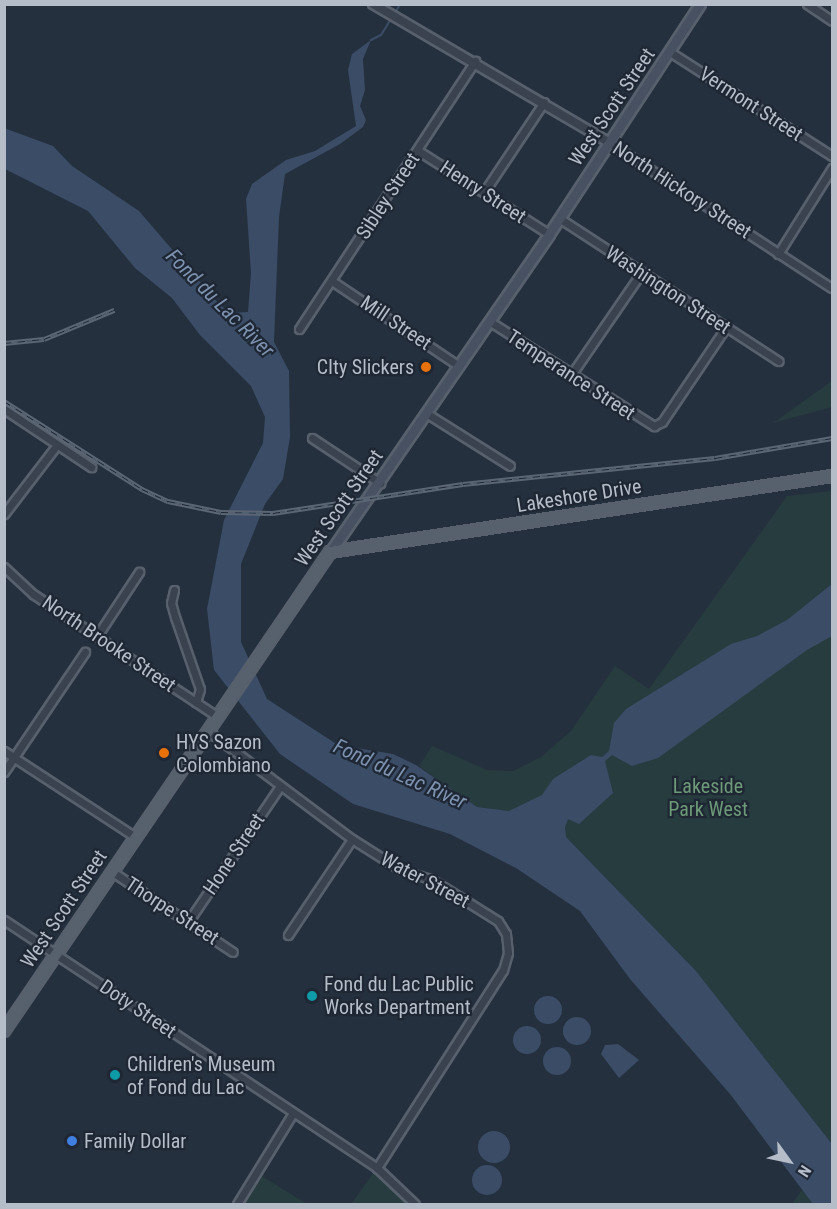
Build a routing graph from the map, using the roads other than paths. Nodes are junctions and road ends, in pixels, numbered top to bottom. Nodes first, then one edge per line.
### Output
1 (373, 4) edge
2 (700, 4) edge
3 (807, 4) edge
4 (832, 21) edge
5 (670, 52) junction
6 (475, 62) junction
7 (544, 102) junction
8 (610, 143) junction
9 (417, 150) junction
10 (832, 156) edge
11 (832, 168) edge
12 (483, 192) junction
13 (559, 219) junction
14 (549, 234) junction
15 (778, 254) junction
16 (641, 273) junction
17 (332, 281) junction
18 (832, 288) edge
19 (489, 321) junction
20 (726, 327) junction
21 (299, 330) dead end
22 (778, 361) dead end
23 (459, 366) junction
24 (571, 375) junction
25 (4, 409) edge
26 (426, 413) junction
27 (312, 438) dead end
28 (57, 445) junction
29 (510, 466) dead end
30 (91, 467) dead end
31 (832, 476) edge
32 (380, 483) junction
33 (4, 514) edge
34 (330, 552) junction
35 (4, 567) edge
36 (139, 572) dead end
37 (174, 590) dead end
38 (97, 636) junction
39 (85, 652) dead end
40 (196, 702) junction
41 (218, 717) junction
42 (208, 731) junction
43 (4, 751) edge
44 (15, 757) junction
45 (4, 772) edge
46 (280, 786) junction
47 (134, 836) junction
48 (352, 838) junction
49 (111, 871) junction
50 (4, 920) edge
51 (188, 922) junction
52 (288, 935) dead end
53 (233, 952) dead end
54 (56, 953) junction
55 (4, 1031) edge
56 (293, 1113) junction
57 (377, 1168) junction
58 (237, 1204) edge
59 (415, 1204) edge

1 - 6 street, North Hickory Street
2 - 5 main road, West Scott Street
3 - 4 street
5 - 8 main road, West Scott Street
5 - 10 street, Vermont Street
6 - 7 street, North Hickory Street
6 - 9 street, Sibley Street
7 - 8 street, North Hickory Street
7 - 12 street
8 - 13 main road, West Scott Street
8 - 15 street, North Hickory Street
9 - 12 street, Henry Street
9 - 17 street, Sibley Street
11 - 15 street
12 - 14 street, Henry Street
13 - 14 main road, West Scott Street
13 - 16 street, Washington Street
14 - 19 main road, West Scott Street
15 - 18 street, North Hickory Street
16 - 20 street, Washington Street
16 - 24 street
17 - 21 street, Sibley Street
17 - 23 street, Mill Street
19 - 23 main road, West Scott Street
19 - 24 street, Temperance Street
20 - 22 street, Washington Street
20 - 24 street, Temperance Street
23 - 26 main road, West Scott Street
25 - 28 street
26 - 29 street
26 - 32 main road, West Scott Street
27 - 32 street
28 - 30 street
28 - 33 street
31 - 34 main road, Lakeshore Drive
32 - 34 main road, West Scott Street
34 - 41 main road, West Scott Street
35 - 38 street, North Brooke Street
36 - 38 street
37 - 40 street
38 - 40 street, North Brooke Street
39 - 44 street
40 - 41 street, North Brooke Street
41 - 42 main road, West Scott Street
42 - 46 street, Water Street
42 - 47 main road, West Scott Street
43 - 44 street
44 - 45 street
44 - 47 street
46 - 48 street, Water Street
46 - 51 street, Hone Street
47 - 49 main road, West Scott Street
48 - 52 street
48 - 57 street, Water Street
49 - 51 street, Thorpe Street
49 - 54 main road, West Scott Street
50 - 54 street, Doty Street
51 - 53 street, Thorpe Street
54 - 55 main road, West Scott Street
54 - 56 street, Doty Street
56 - 57 street, Doty Street
56 - 58 street
57 - 59 street, Doty Street

